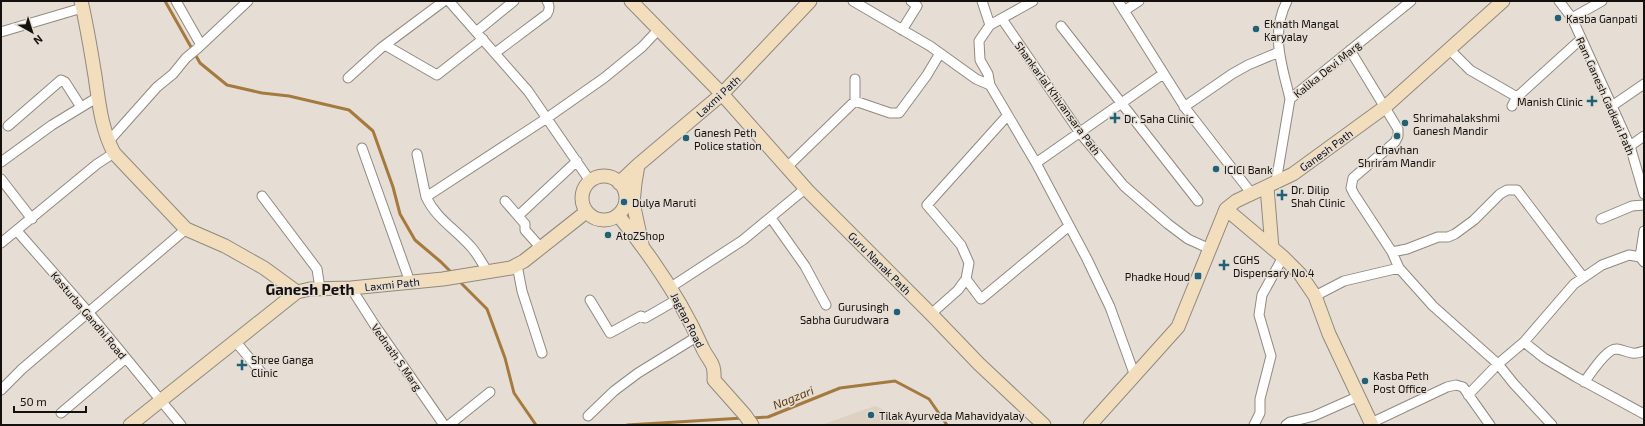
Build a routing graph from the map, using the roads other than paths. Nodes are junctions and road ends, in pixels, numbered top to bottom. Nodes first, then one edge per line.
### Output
1 (176, 1) edge
2 (248, 1) edge
3 (444, 1) edge
4 (449, 1) edge
5 (514, 1) edge
6 (547, 1) edge
7 (630, 1) edge
8 (810, 1) edge
9 (853, 1) edge
10 (911, 1) edge
11 (982, 1) edge
12 (1033, 1) edge
13 (1118, 1) edge
14 (1139, 1) edge
15 (1288, 1) edge
16 (1411, 1) edge
17 (1559, 1) edge
18 (1602, 1) edge
19 (1501, 2) edge
20 (82, 4) edge
21 (1124, 11) junction
22 (1572, 18) junction
23 (1002, 19) junction
24 (990, 25) junction
25 (1061, 26) dead end
26 (659, 29) junction
27 (902, 30) junction
28 (1, 32) edge
29 (476, 32) junction
30 (483, 39) junction
31 (1581, 39) junction
32 (385, 45) junction
33 (200, 47) junction
34 (1449, 49) junction
35 (1350, 50) junction
36 (495, 52) junction
37 (1279, 52) junction
38 (940, 53) junction
39 (1163, 74) junction
40 (348, 78) dead end
41 (855, 79) dead end
42 (1644, 84) edge
43 (990, 85) junction
44 (722, 94) junction
45 (98, 97) junction
46 (1517, 97) junction
47 (1290, 98) junction
48 (855, 101) junction
49 (1122, 103) junction
50 (1385, 106) junction
51 (1512, 106) dead end
52 (1612, 106) junction
53 (81, 107) junction
54 (1184, 107) junction
55 (1007, 116) junction
56 (547, 118) junction
57 (8, 126) dead end
58 (1080, 133) junction
59 (1644, 136) edge
60 (1630, 146) junction
61 (111, 147) junction
62 (362, 148) dead end
63 (417, 154) dead end
64 (577, 161) junction
65 (1, 162) edge
66 (1036, 163) junction
67 (638, 165) junction
68 (787, 167) junction
69 (1, 179) edge
70 (590, 181) junction
71 (619, 183) junction
72 (1271, 184) junction
73 (806, 188) junction
74 (1252, 194) junction
75 (1644, 194) edge
76 (262, 196) dead end
77 (426, 197) junction
78 (505, 201) dead end
79 (1198, 201) dead end
80 (1644, 205) edge
81 (1226, 209) junction
82 (586, 212) junction
83 (618, 215) junction
84 (518, 216) junction
85 (32, 218) junction
86 (771, 218) junction
87 (1601, 219) dead end
88 (1069, 226) junction
89 (186, 228) junction
90 (17, 231) junction
91 (1644, 231) edge
92 (1, 243) edge
93 (642, 246) junction
94 (541, 248) junction
95 (1272, 248) junction
96 (1210, 249) junction
97 (1392, 252) junction
98 (1284, 257) junction
99 (1642, 260) edge
100 (517, 265) junction
101 (1399, 268) junction
102 (487, 271) junction
103 (1583, 277) junction
104 (966, 279) junction
105 (410, 282) junction
106 (671, 287) junction
107 (320, 288) junction
108 (351, 288) junction
109 (297, 292) junction
110 (1315, 296) junction
111 (678, 299) junction
112 (590, 300) dead end
113 (826, 305) dead end
114 (89, 313) junction
115 (931, 314) junction
116 (698, 336) junction
117 (235, 341) junction
118 (1524, 342) junction
119 (1644, 351) edge
120 (542, 353) dead end
121 (126, 358) junction
122 (1498, 364) junction
123 (261, 372) dead end
124 (1135, 376) junction
125 (1584, 382) junction
126 (1, 390) edge
127 (490, 392) dead end
128 (1468, 395) junction
129 (1359, 396) junction
130 (161, 401) junction
131 (61, 413) dead end
132 (1644, 414) edge
133 (588, 416) dead end
134 (749, 421) edge
135 (1371, 424) edge
136 (130, 425) edge
137 (180, 425) edge
138 (444, 425) edge
139 (449, 425) edge
140 (1044, 425) edge
141 (1091, 425) edge
142 (1254, 425) edge
143 (1286, 425) edge
144 (1490, 425) edge
145 (1552, 425) edge

1 - 33 street
2 - 33 street
3 - 32 street
4 - 29 street
5 - 29 street
6 - 36 street
7 - 26 street, Guru Nanak Path
8 - 44 street, Laxmi Path
9 - 27 street
10 - 27 street
11 - 24 street
12 - 23 street
13 - 21 street
14 - 21 street
15 - 37 street
16 - 35 street, Kalika Devi Marg
17 - 22 street, Ram Ganesh Gadkari Path
18 - 22 street
19 - 34 street, Ganesh Path
20 - 28 street
20 - 45 street
21 - 39 street
22 - 31 street, Ram Ganesh Gadkari Path
23 - 24 street
23 - 58 street, Shankarlal Khivansara Path
24 - 43 street
25 - 49 street
26 - 44 street, Guru Nanak Path
26 - 56 street
27 - 38 street
29 - 30 street
30 - 32 street
30 - 36 street
31 - 46 street
31 - 52 street, Ram Ganesh Gadkari Path
32 - 40 street
33 - 61 street
34 - 46 street
34 - 50 street, Ganesh Path
35 - 47 street, Kalika Devi Marg
35 - 50 street
36 - 56 street
37 - 47 street
37 - 54 street
38 - 43 street
38 - 48 street
39 - 49 street
39 - 54 street
41 - 48 street
42 - 52 street
43 - 55 street
44 - 67 street, Laxmi Path
44 - 68 street, Guru Nanak Path
45 - 53 street
45 - 61 street
46 - 51 street
47 - 72 street, Kalika Devi Marg
48 - 68 street
49 - 58 street
49 - 79 street
50 - 72 street, Ganesh Path
50 - 97 street
52 - 60 street, Ram Ganesh Gadkari Path
53 - 57 street
53 - 65 street
54 - 74 street
55 - 66 street
55 - 104 street
56 - 64 street
56 - 77 street
58 - 66 street
58 - 96 street, Shankarlal Khivansara Path
59 - 60 street
60 - 75 street, Ram Ganesh Gadkari Path
61 - 85 street
61 - 89 street
62 - 105 street
63 - 77 street
64 - 70 street
64 - 84 street
66 - 88 street
67 - 71 street, Laxmi Path
67 - 93 street
68 - 73 street, Guru Nanak Path
69 - 85 street
70 - 71 street
70 - 82 street
71 - 83 street
72 - 74 street, Ganesh Path
72 - 95 street
73 - 86 street
73 - 115 street, Guru Nanak Path
74 - 81 street, Ganesh Path
76 - 107 street
77 - 102 street
78 - 84 street
80 - 87 street
81 - 95 street
81 - 96 street
82 - 83 street
82 - 94 street, Laxmi Path
83 - 93 street, Jagtap Road
84 - 94 street
85 - 90 street
86 - 106 street
86 - 113 street
88 - 104 street
88 - 124 street
89 - 109 street
89 - 114 street
90 - 92 street
90 - 114 street, Kasturba Gandhi Road
91 - 99 street
93 - 106 street, Jagtap Road
94 - 100 street, Laxmi Path
95 - 98 street
96 - 124 street
97 - 101 street
97 - 103 street
98 - 110 street
98 - 142 street
99 - 103 street
100 - 102 street, Laxmi Path
100 - 120 street
101 - 110 street
101 - 122 street
102 - 105 street, Laxmi Path
103 - 118 street
104 - 115 street
105 - 108 street, Laxmi Path
106 - 111 street, Jagtap Road
107 - 108 street, Laxmi Path
107 - 109 street, Laxmi Path
108 - 138 street, Vednath S Marg
109 - 117 street, Laxmi Path
110 - 129 street
111 - 112 street
111 - 116 street, Jagtap Road
114 - 121 street, Kasturba Gandhi Road
114 - 126 street
115 - 140 street, Guru Nanak Path
116 - 133 street
116 - 134 street, Jagtap Road
117 - 123 street
117 - 130 street, Laxmi Path
118 - 122 street
118 - 125 street
119 - 125 street
121 - 130 street, Kasturba Gandhi Road
121 - 131 street
122 - 128 street
122 - 145 street
124 - 141 street
125 - 132 street
127 - 139 street
128 - 135 street
128 - 144 street
129 - 135 street
129 - 143 street
130 - 136 street, Laxmi Path
130 - 137 street, Kasturba Gandhi Road

